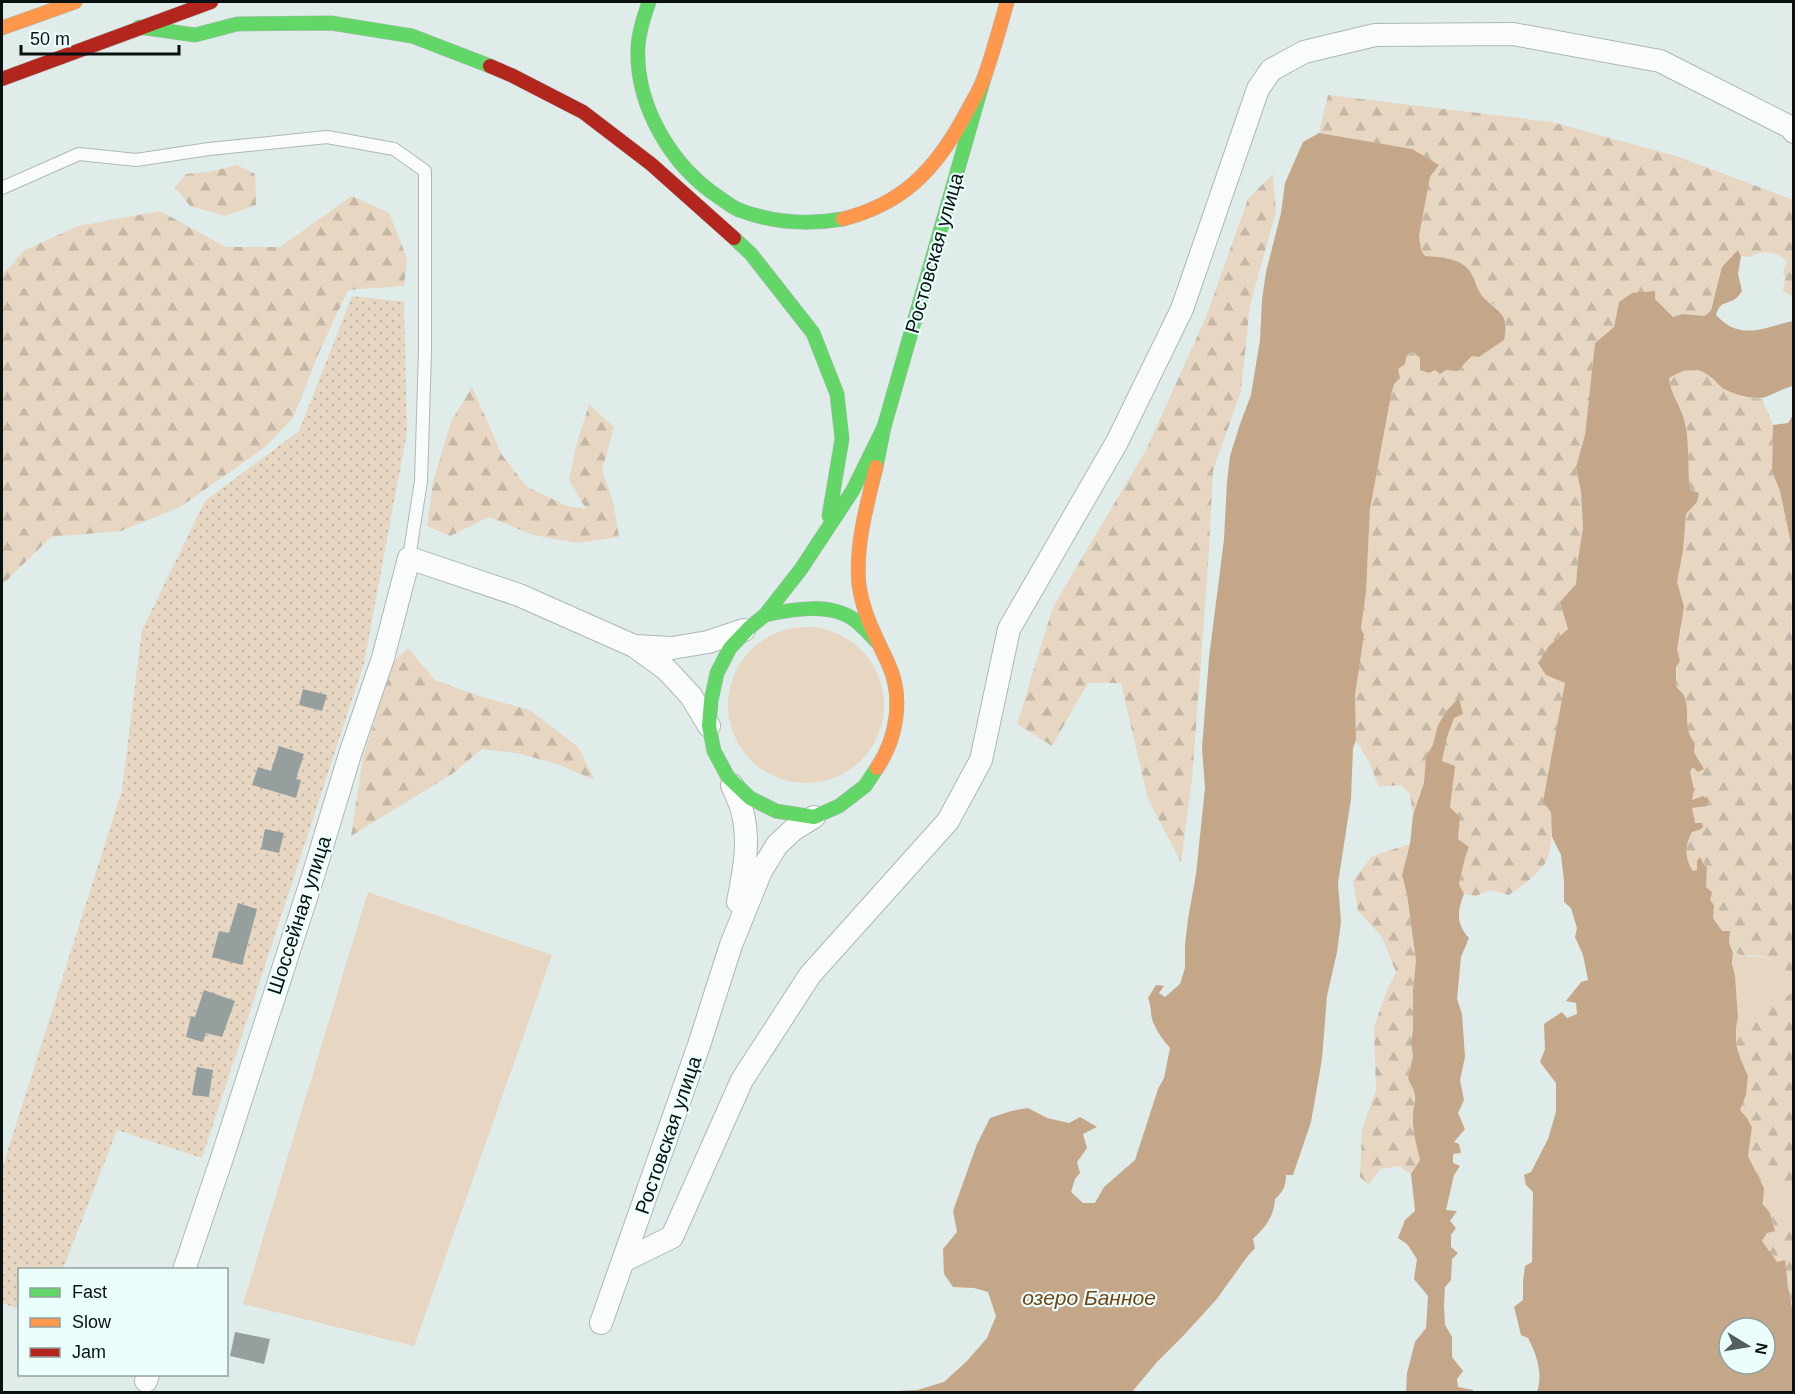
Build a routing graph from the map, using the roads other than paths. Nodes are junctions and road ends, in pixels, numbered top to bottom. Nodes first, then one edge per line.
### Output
1 (75, 2) edge
2 (211, 2) edge
3 (649, 2) edge
4 (1007, 2) edge
5 (139, 27) junction
6 (2, 28) edge
7 (2, 78) edge
8 (984, 78) junction
9 (1792, 129) edge
10 (2, 188) edge
11 (884, 427) junction
12 (826, 533) junction
13 (409, 558) junction
14 (757, 622) junction
15 (876, 641) junction
16 (634, 646) junction
17 (709, 726) junction
18 (728, 777) junction
19 (814, 817) junction
20 (731, 945) junction
21 (623, 1261) junction
22 (184, 1268) edge
23 (601, 1323) dead end

1 - 6 main road
2 - 5 main road
3 - 8 main road
4 - 8 main road
5 - 7 main road
5 - 12 main road
8 - 11 main road, Ростовская улица
9 - 21 street
10 - 13 lane
11 - 12 main road
11 - 15 main road
12 - 14 main road
13 - 16 street
13 - 22 street, Шоссейная улица
14 - 15 main road
14 - 16 street
14 - 17 main road
15 - 19 main road
16 - 17 street
17 - 18 main road
18 - 19 main road
18 - 20 street
19 - 20 street
20 - 21 street, Ростовская улица
21 - 23 street, Ростовская улица

